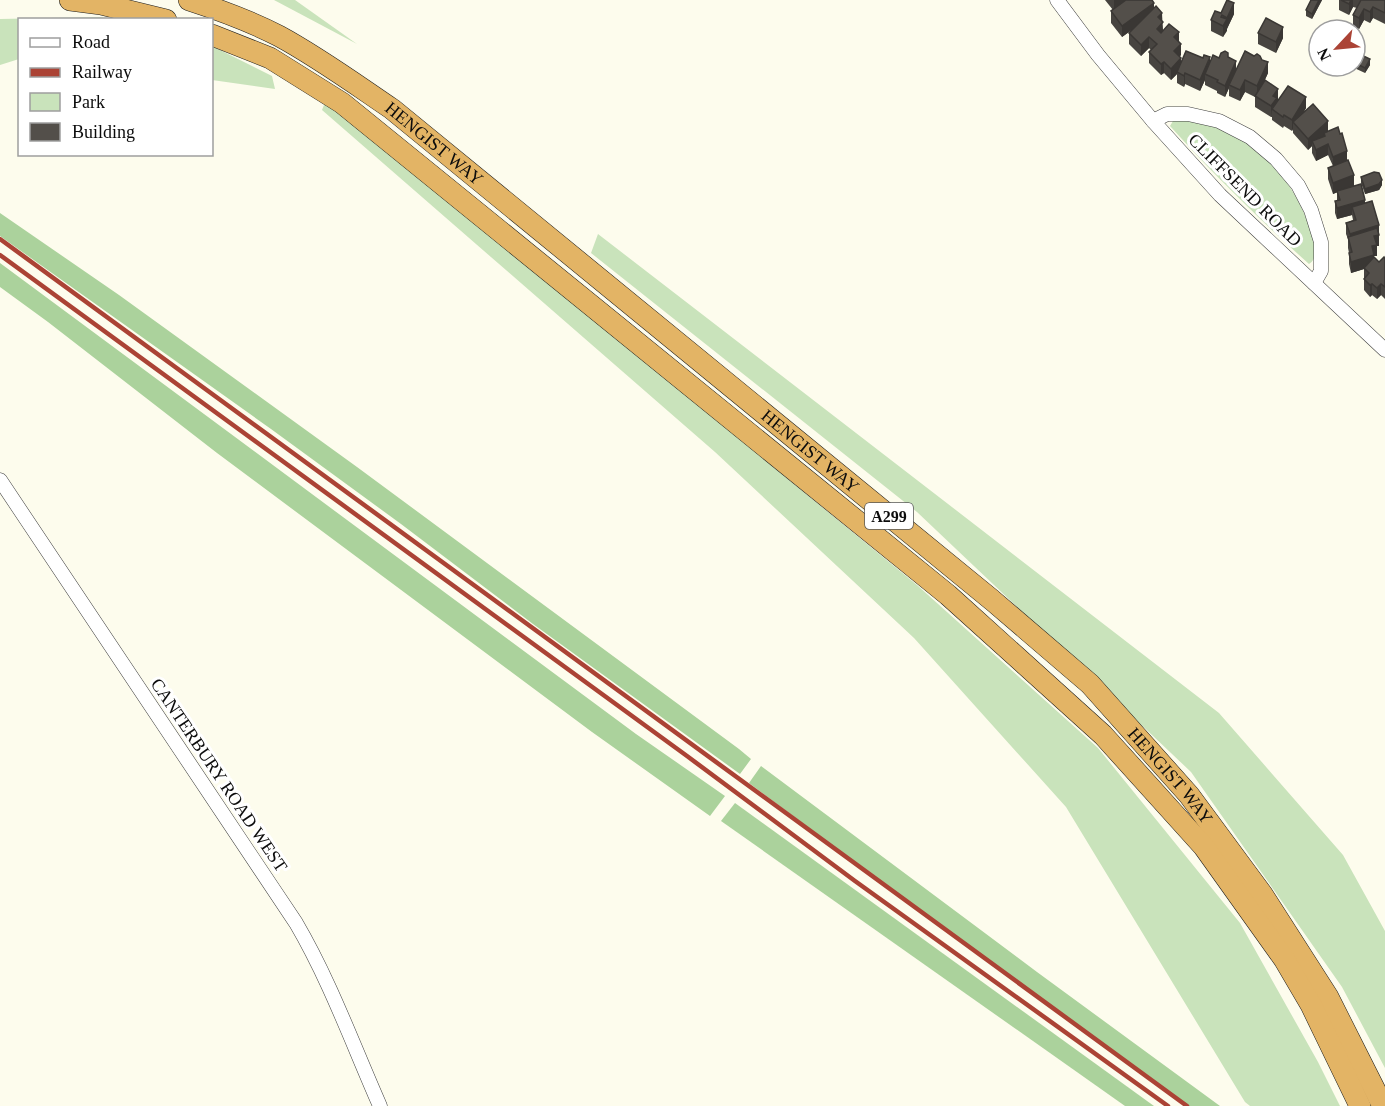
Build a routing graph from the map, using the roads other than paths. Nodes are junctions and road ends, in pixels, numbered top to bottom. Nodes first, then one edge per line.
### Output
1 (70, 0) edge
2 (189, 0) edge
3 (1057, 0) edge
4 (158, 18) edge
5 (213, 35) edge
6 (1153, 121) junction
7 (1314, 283) junction
8 (1385, 350) edge
9 (0, 480) edge
10 (380, 1106) edge
11 (1360, 1106) edge
12 (1383, 1106) edge

1 - 4 highway
2 - 12 highway, HENGIST WAY / A299
3 - 6 street, CLIFFSEND ROAD
5 - 11 highway, HENGIST WAY / A299
6 - 7 street, CLIFFSEND ROAD
6 - 7 street, CLIFFSEND ROAD
7 - 8 street, CLIFFSEND ROAD
9 - 10 street, CANTERBURY ROAD WEST

